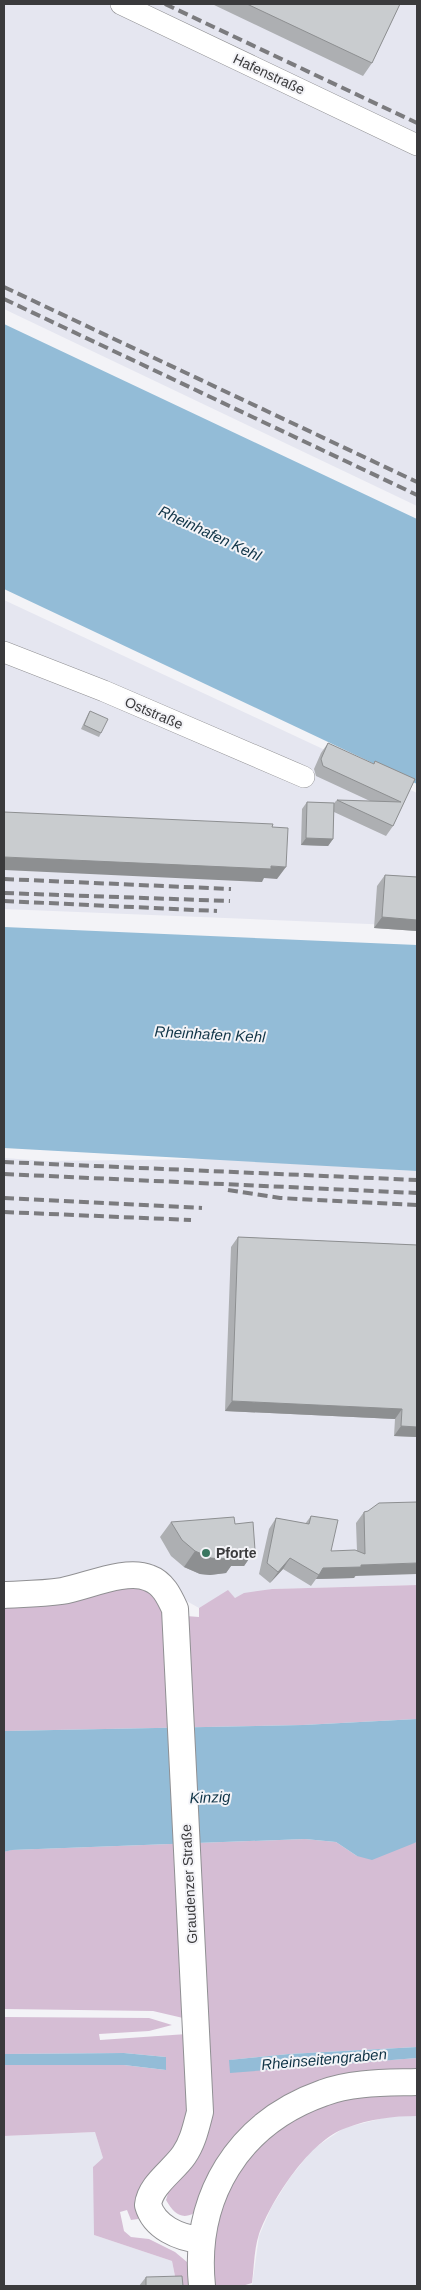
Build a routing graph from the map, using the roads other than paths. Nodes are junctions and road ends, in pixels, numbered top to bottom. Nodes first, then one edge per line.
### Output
1 (121, 4) edge
2 (417, 145) edge
3 (4, 652) edge
4 (304, 777) dead end
5 (4, 1594) edge
6 (417, 2082) edge
7 (201, 2240) junction
8 (202, 2286) edge

1 - 2 street, Hafenstraße
3 - 4 street, Oststraße
5 - 7 street, Graudenzer Straße
6 - 7 street
7 - 8 street

